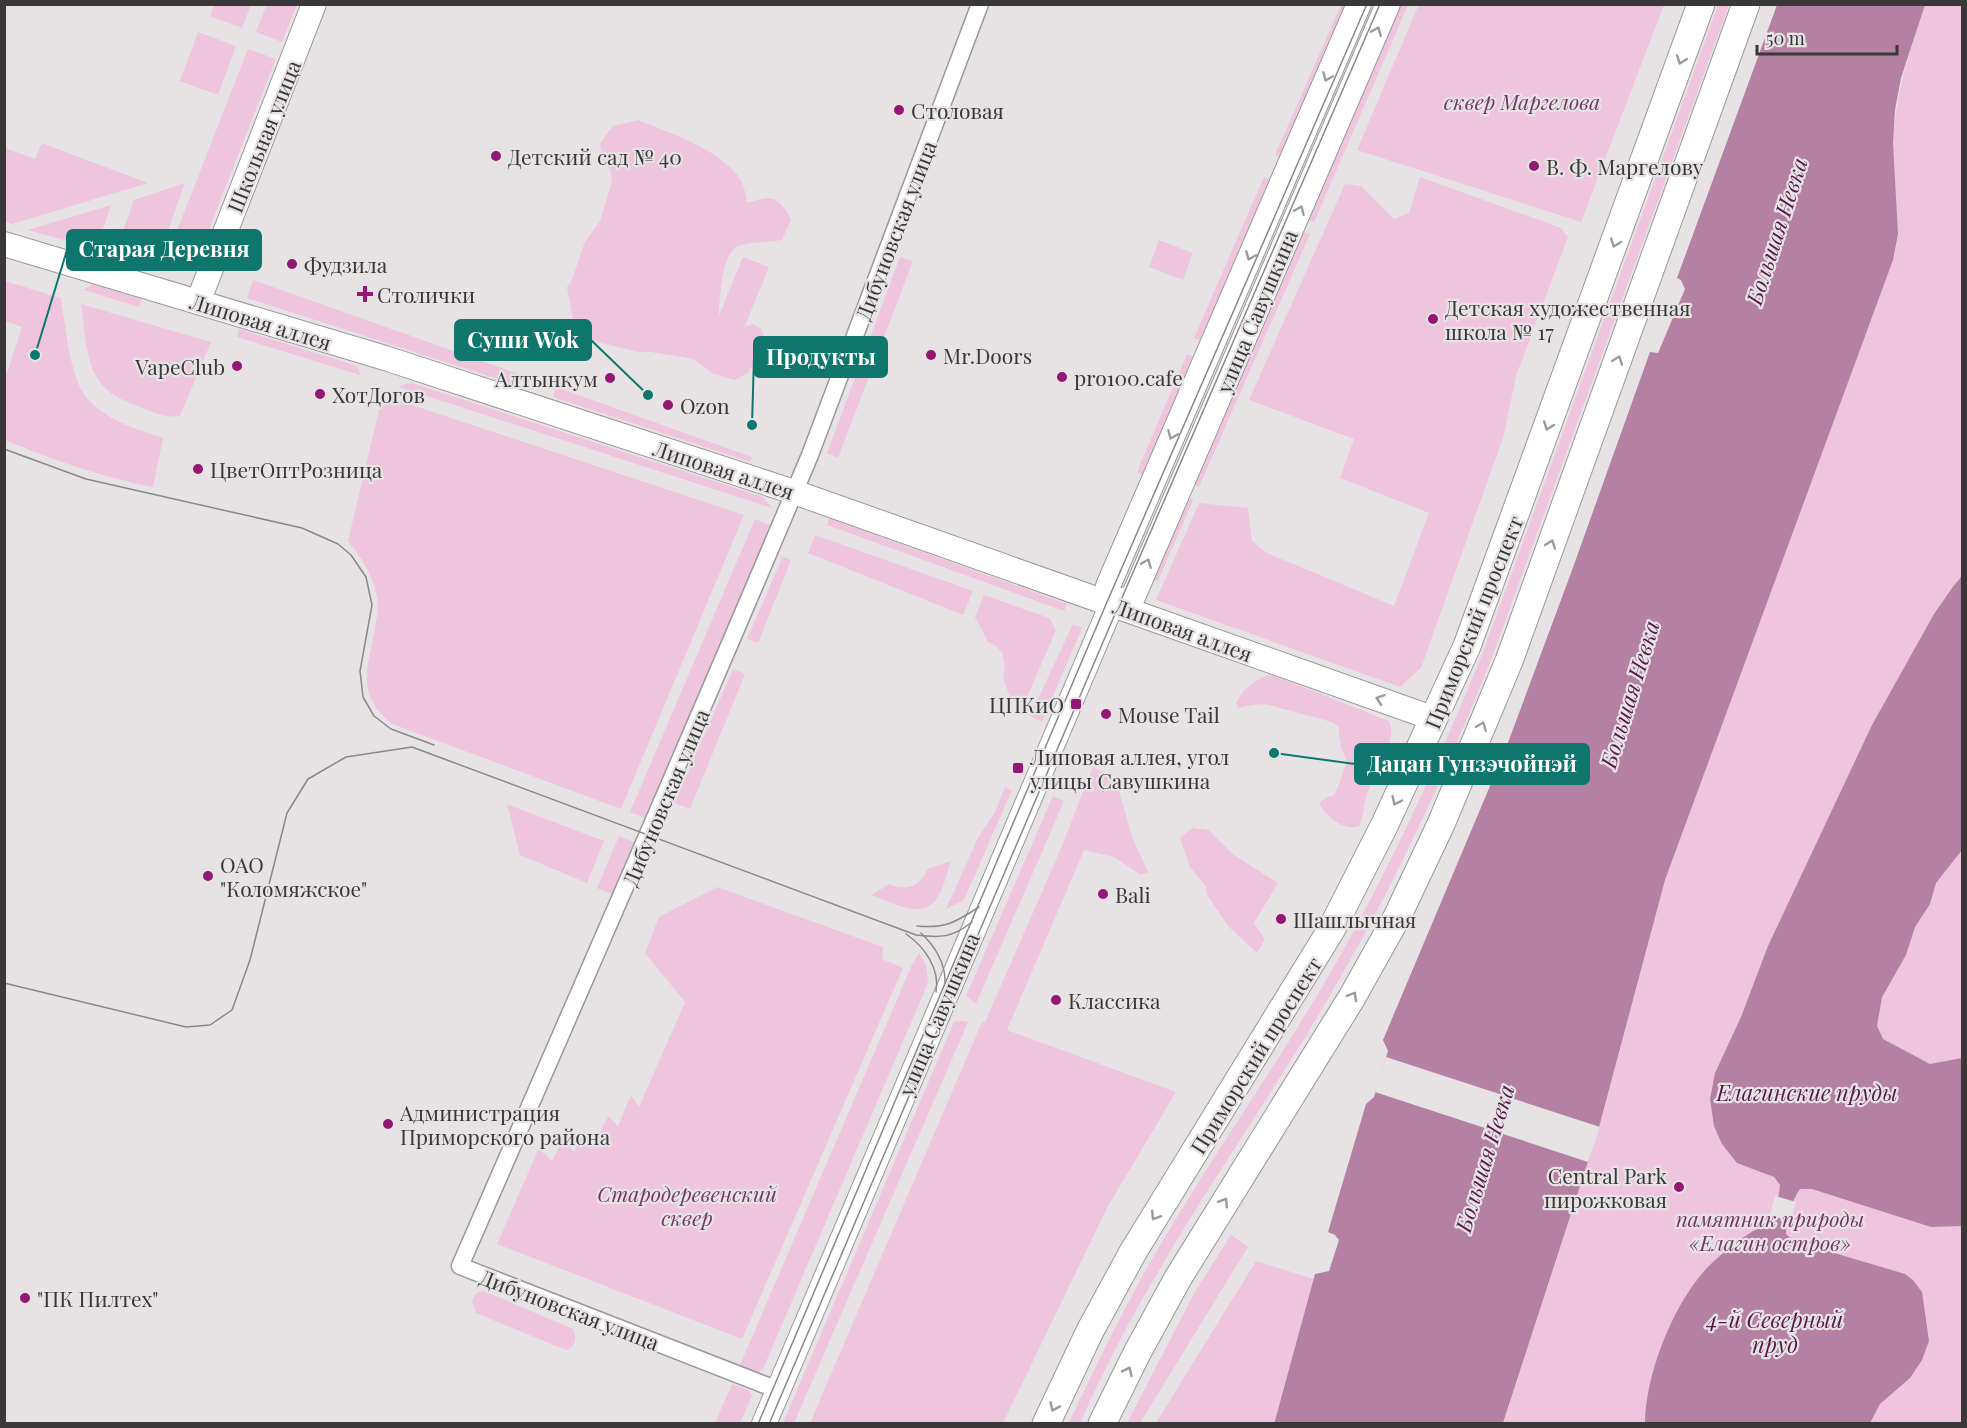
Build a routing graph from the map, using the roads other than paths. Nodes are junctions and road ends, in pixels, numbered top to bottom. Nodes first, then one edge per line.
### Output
1 (314, 4) edge
2 (980, 4) edge
3 (1359, 4) edge
4 (1388, 4) edge
5 (1701, 4) edge
6 (1746, 4) edge
7 (4, 244) edge
8 (198, 302) junction
9 (794, 492) junction
10 (1112, 604) junction
11 (1435, 719) junction
12 (778, 1390) junction
13 (764, 1424) edge
14 (1046, 1424) edge
15 (1102, 1424) edge

1 - 8 main road, Школьная улица
2 - 9 street, Дибуновская улица
3 -> 10 main road, улица Савушкина
10 -> 4 main road, улица Савушкина
5 -> 11 main road, Приморский проспект
15 -> 6 main road, Приморский проспект
7 - 8 main road, Липовая аллея
8 - 9 main road, Липовая аллея
9 - 10 main road, Липовая аллея
9 - 12 street, Дибуновская улица
11 -> 10 main road, Липовая аллея
10 - 12 main road, улица Савушкина
11 -> 14 main road, Приморский проспект
12 - 13 main road, улица Савушкина

